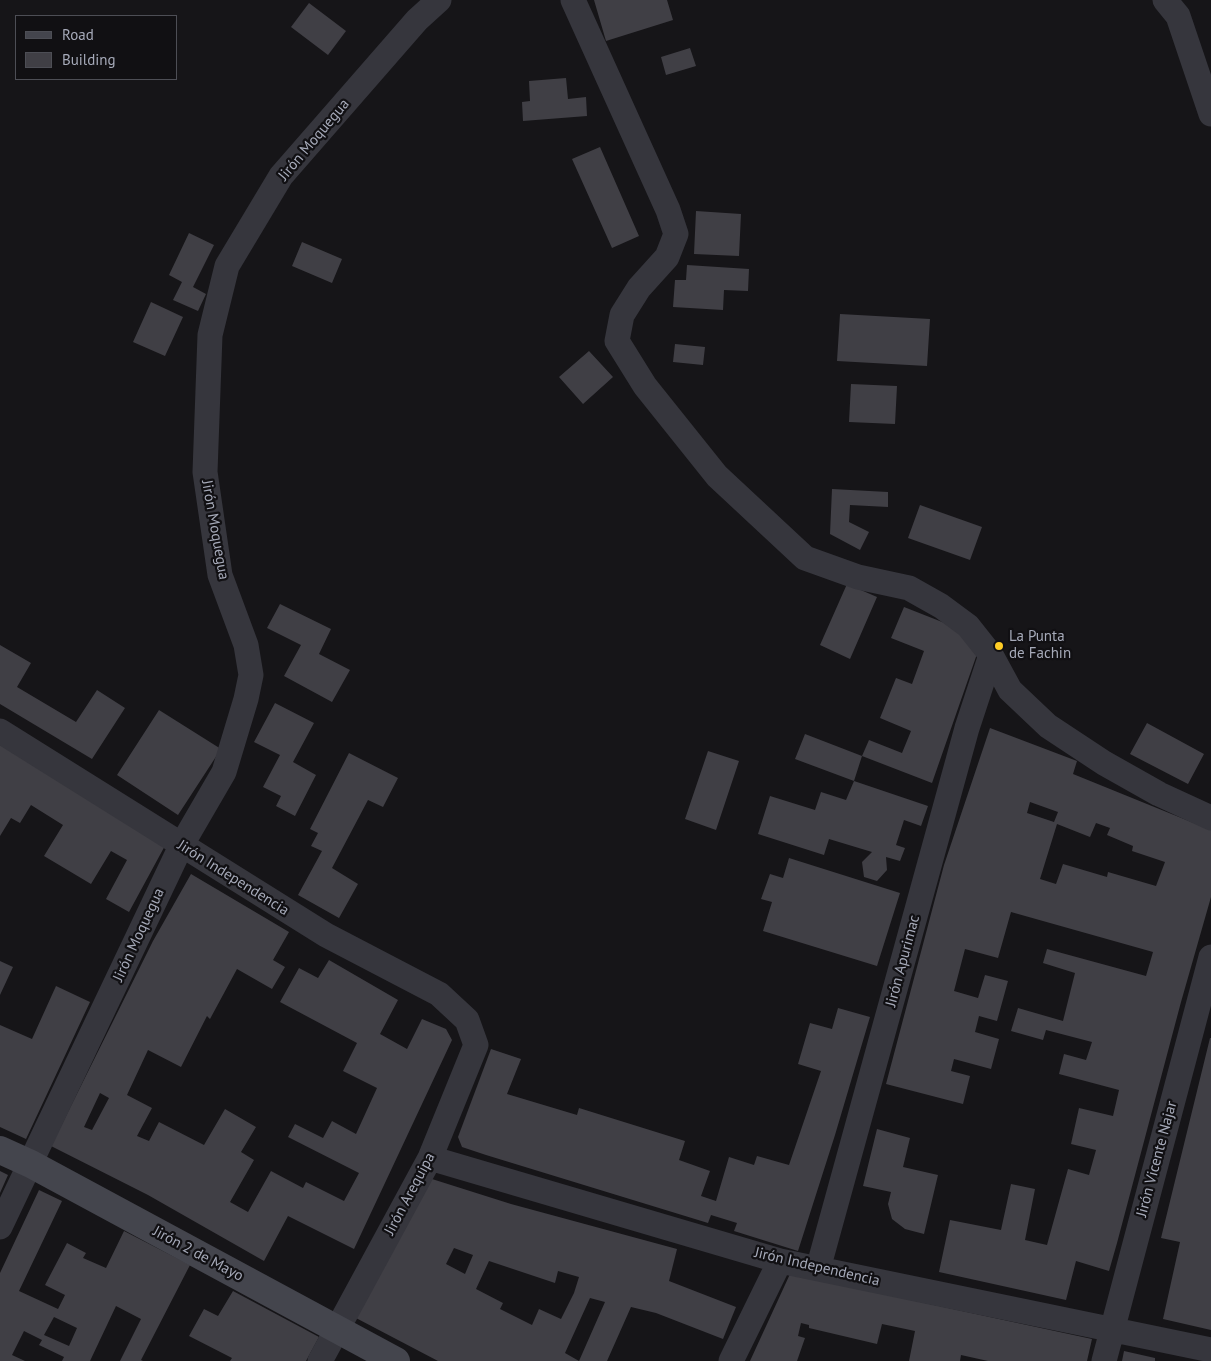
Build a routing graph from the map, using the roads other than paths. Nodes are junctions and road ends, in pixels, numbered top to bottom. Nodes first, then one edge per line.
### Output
1 (439, 0) edge
2 (573, 0) edge
3 (1165, 0) edge
4 (1211, 114) edge
5 (991, 654) junction
6 (0, 732) edge
7 (1211, 818) edge
8 (180, 846) junction
9 (1211, 957) edge
10 (467, 1020) joint
11 (0, 1150) edge
12 (430, 1158) junction
13 (31, 1164) junction
14 (0, 1226) edge
15 (780, 1261) junction
16 (818, 1269) junction
17 (336, 1329) junction
18 (1112, 1329) junction
19 (1211, 1350) edge
20 (320, 1361) edge
21 (396, 1361) edge
22 (731, 1361) edge
23 (1104, 1361) edge

1 - 8 street, Jirón Moquegua
2 - 5 street
3 - 4 street
5 - 7 street
5 - 16 street, Jirón Apurimac
6 - 8 street, Jirón Independencia
8 - 10 street, Jirón Independencia
8 - 13 street, Jirón Moquegua
9 - 18 street, Jirón Vicente Najar
10 - 12 street, Jirón Arequipa
11 - 13 main road, Jirón 2 de Mayo
12 - 15 street, Jirón Independencia
12 - 17 street, Jirón Arequipa
13 - 14 street, Jirón Moquegua
13 - 17 main road, Jirón 2 de Mayo
15 - 16 street, Jirón Independencia
15 - 22 street
16 - 18 street, Jirón Independencia
17 - 20 street, Jirón Arequipa
17 - 21 main road, Jirón 2 de Mayo
18 - 19 street, Jirón Independencia
18 - 23 street, Jirón Vicente Najar

